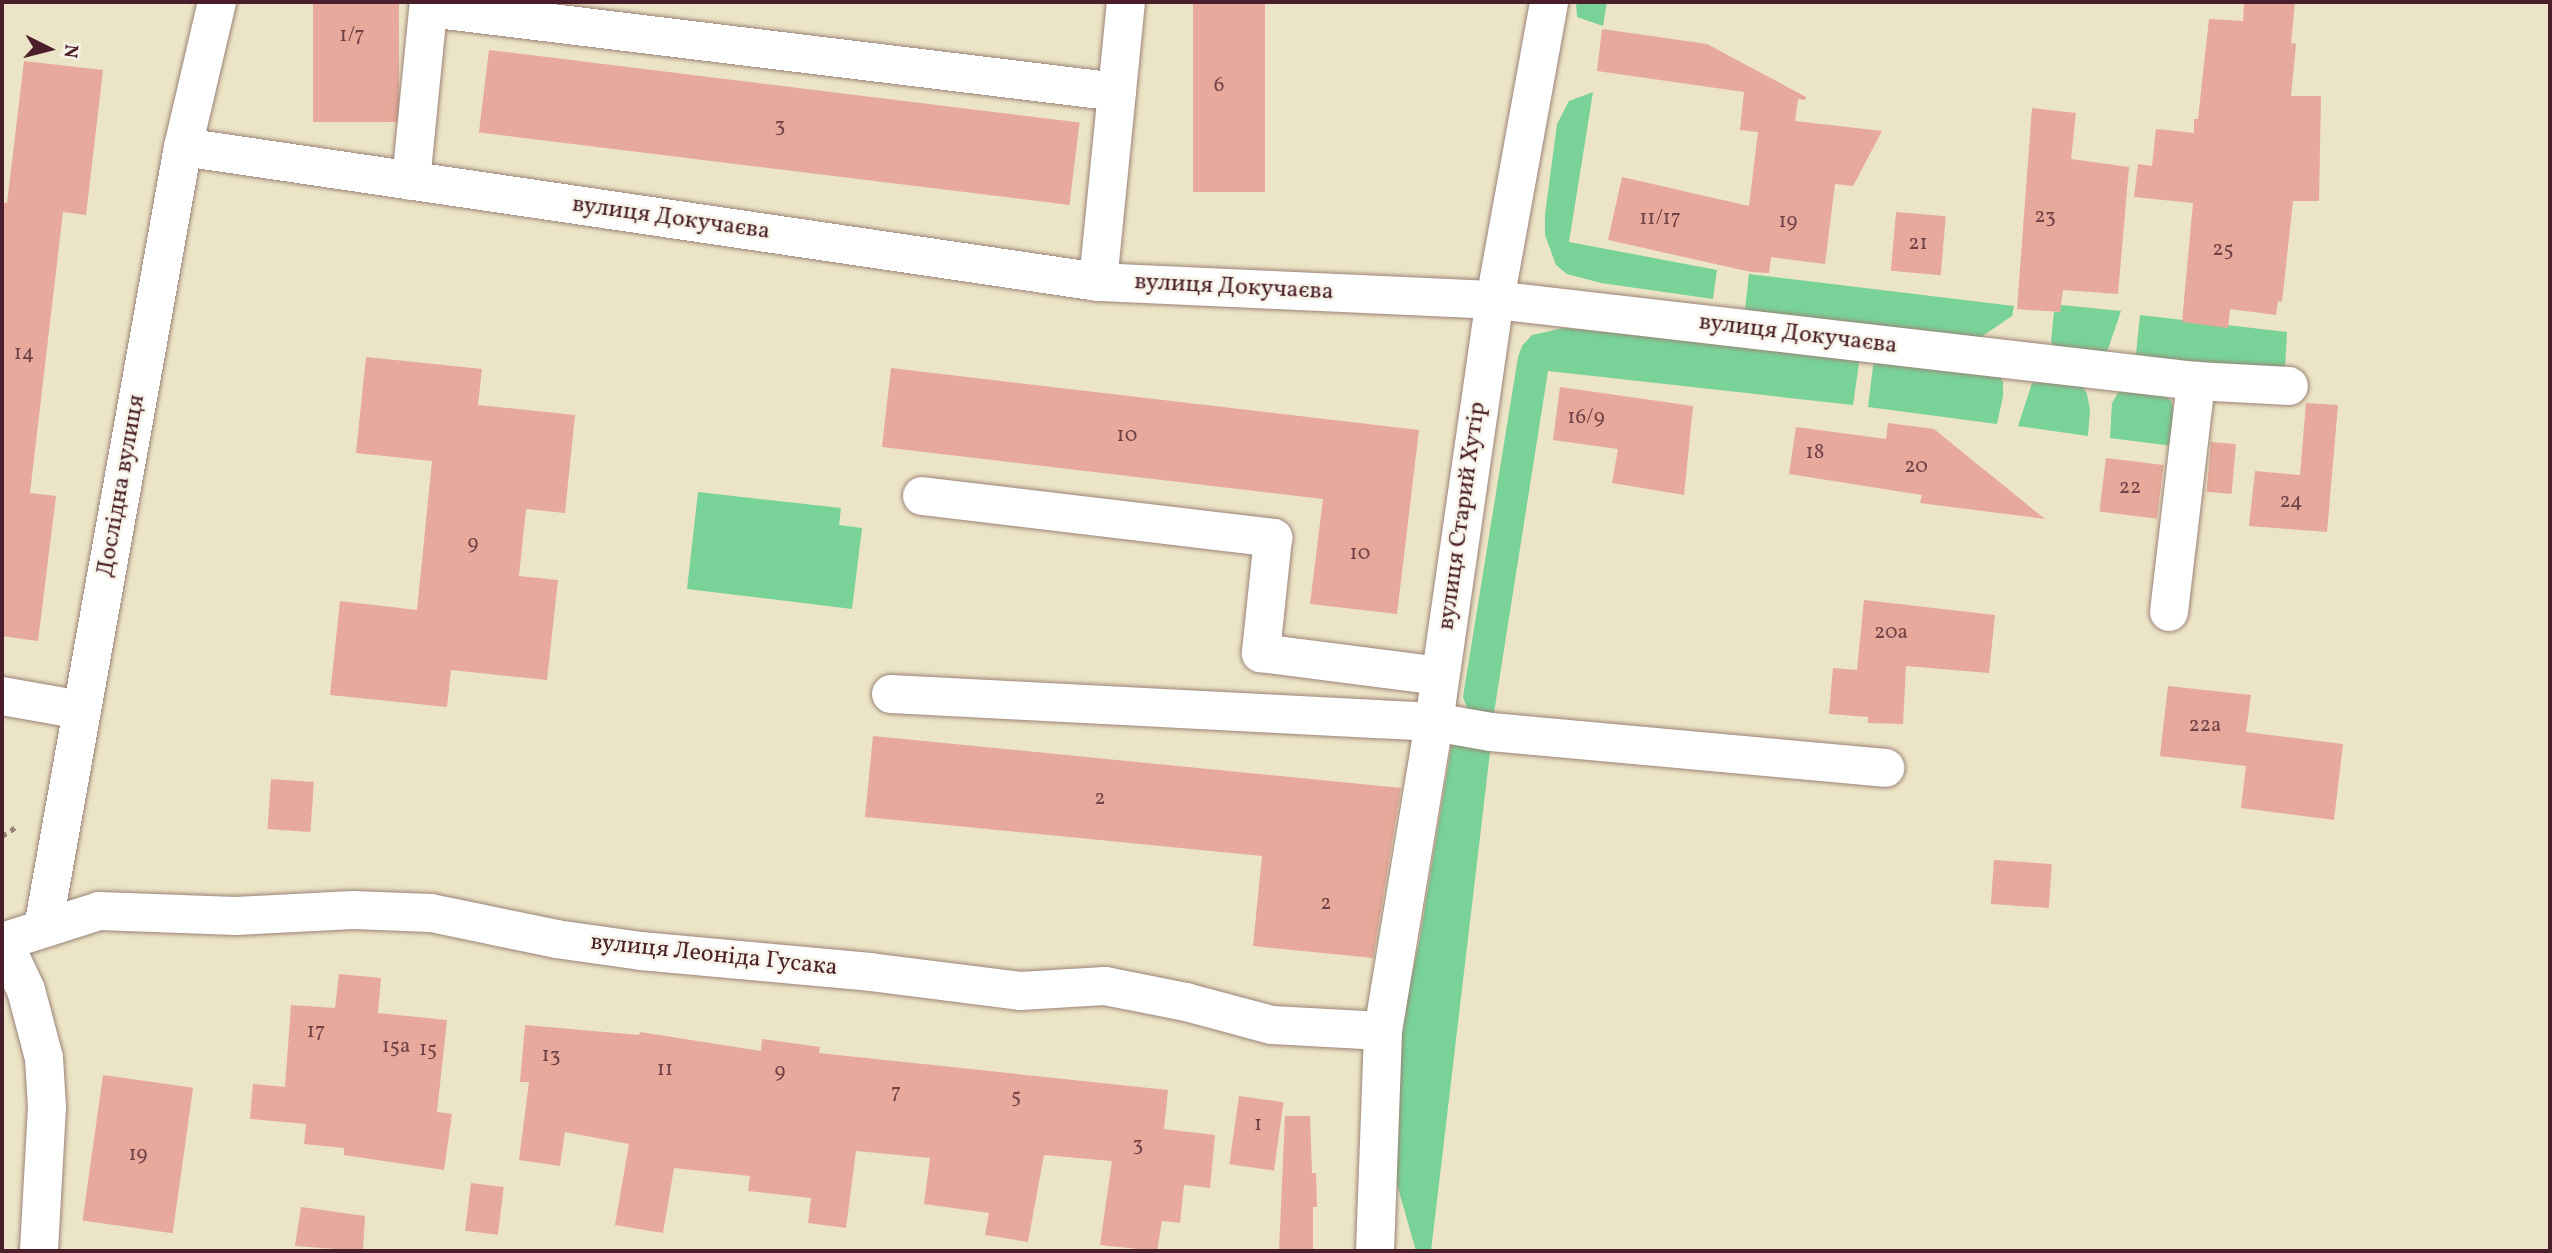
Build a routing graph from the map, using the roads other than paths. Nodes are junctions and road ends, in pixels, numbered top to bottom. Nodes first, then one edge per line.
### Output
1 (217, 2) edge
2 (1126, 2) edge
3 (1549, 2) edge
4 (429, 5) edge
5 (1117, 92) junction
6 (183, 147) junction
7 (411, 181) junction
8 (1098, 282) junction
9 (1495, 300) junction
10 (2196, 381) junction
11 (2289, 386) dead end
12 (922, 496) dead end
13 (2169, 612) dead end
14 (1440, 676) junction
15 (891, 694) dead end
16 (2, 696) edge
17 (81, 710) junction
18 (1434, 722) junction
19 (1885, 768) dead end
20 (43, 928) junction
21 (2, 942) edge
22 (1383, 1031) junction
23 (39, 1251) edge
24 (1375, 1251) edge

1 - 6 street, Дослідна вулиця
2 - 5 street
3 - 9 street, вулиця Старий Хутір
4 - 5 street
4 - 7 street
5 - 8 street
6 - 7 street, вулиця Докучаєва
6 - 17 street, Дослідна вулиця
7 - 8 street, вулиця Докучаєва
8 - 9 street, вулиця Докучаєва
9 - 10 street, вулиця Докучаєва
9 - 14 street, вулиця Старий Хутір
10 - 11 street, вулиця Докучаєва
10 - 13 street
12 - 14 street
14 - 18 street, вулиця Старий Хутір
15 - 18 street
16 - 17 street
17 - 20 street, Дослідна вулиця
18 - 19 street
18 - 22 street, вулиця Старий Хутір
20 - 21 street
20 - 22 street, вулиця Леоніда Гусака
21 - 23 street
22 - 24 street, вулиця Старий Хутір

